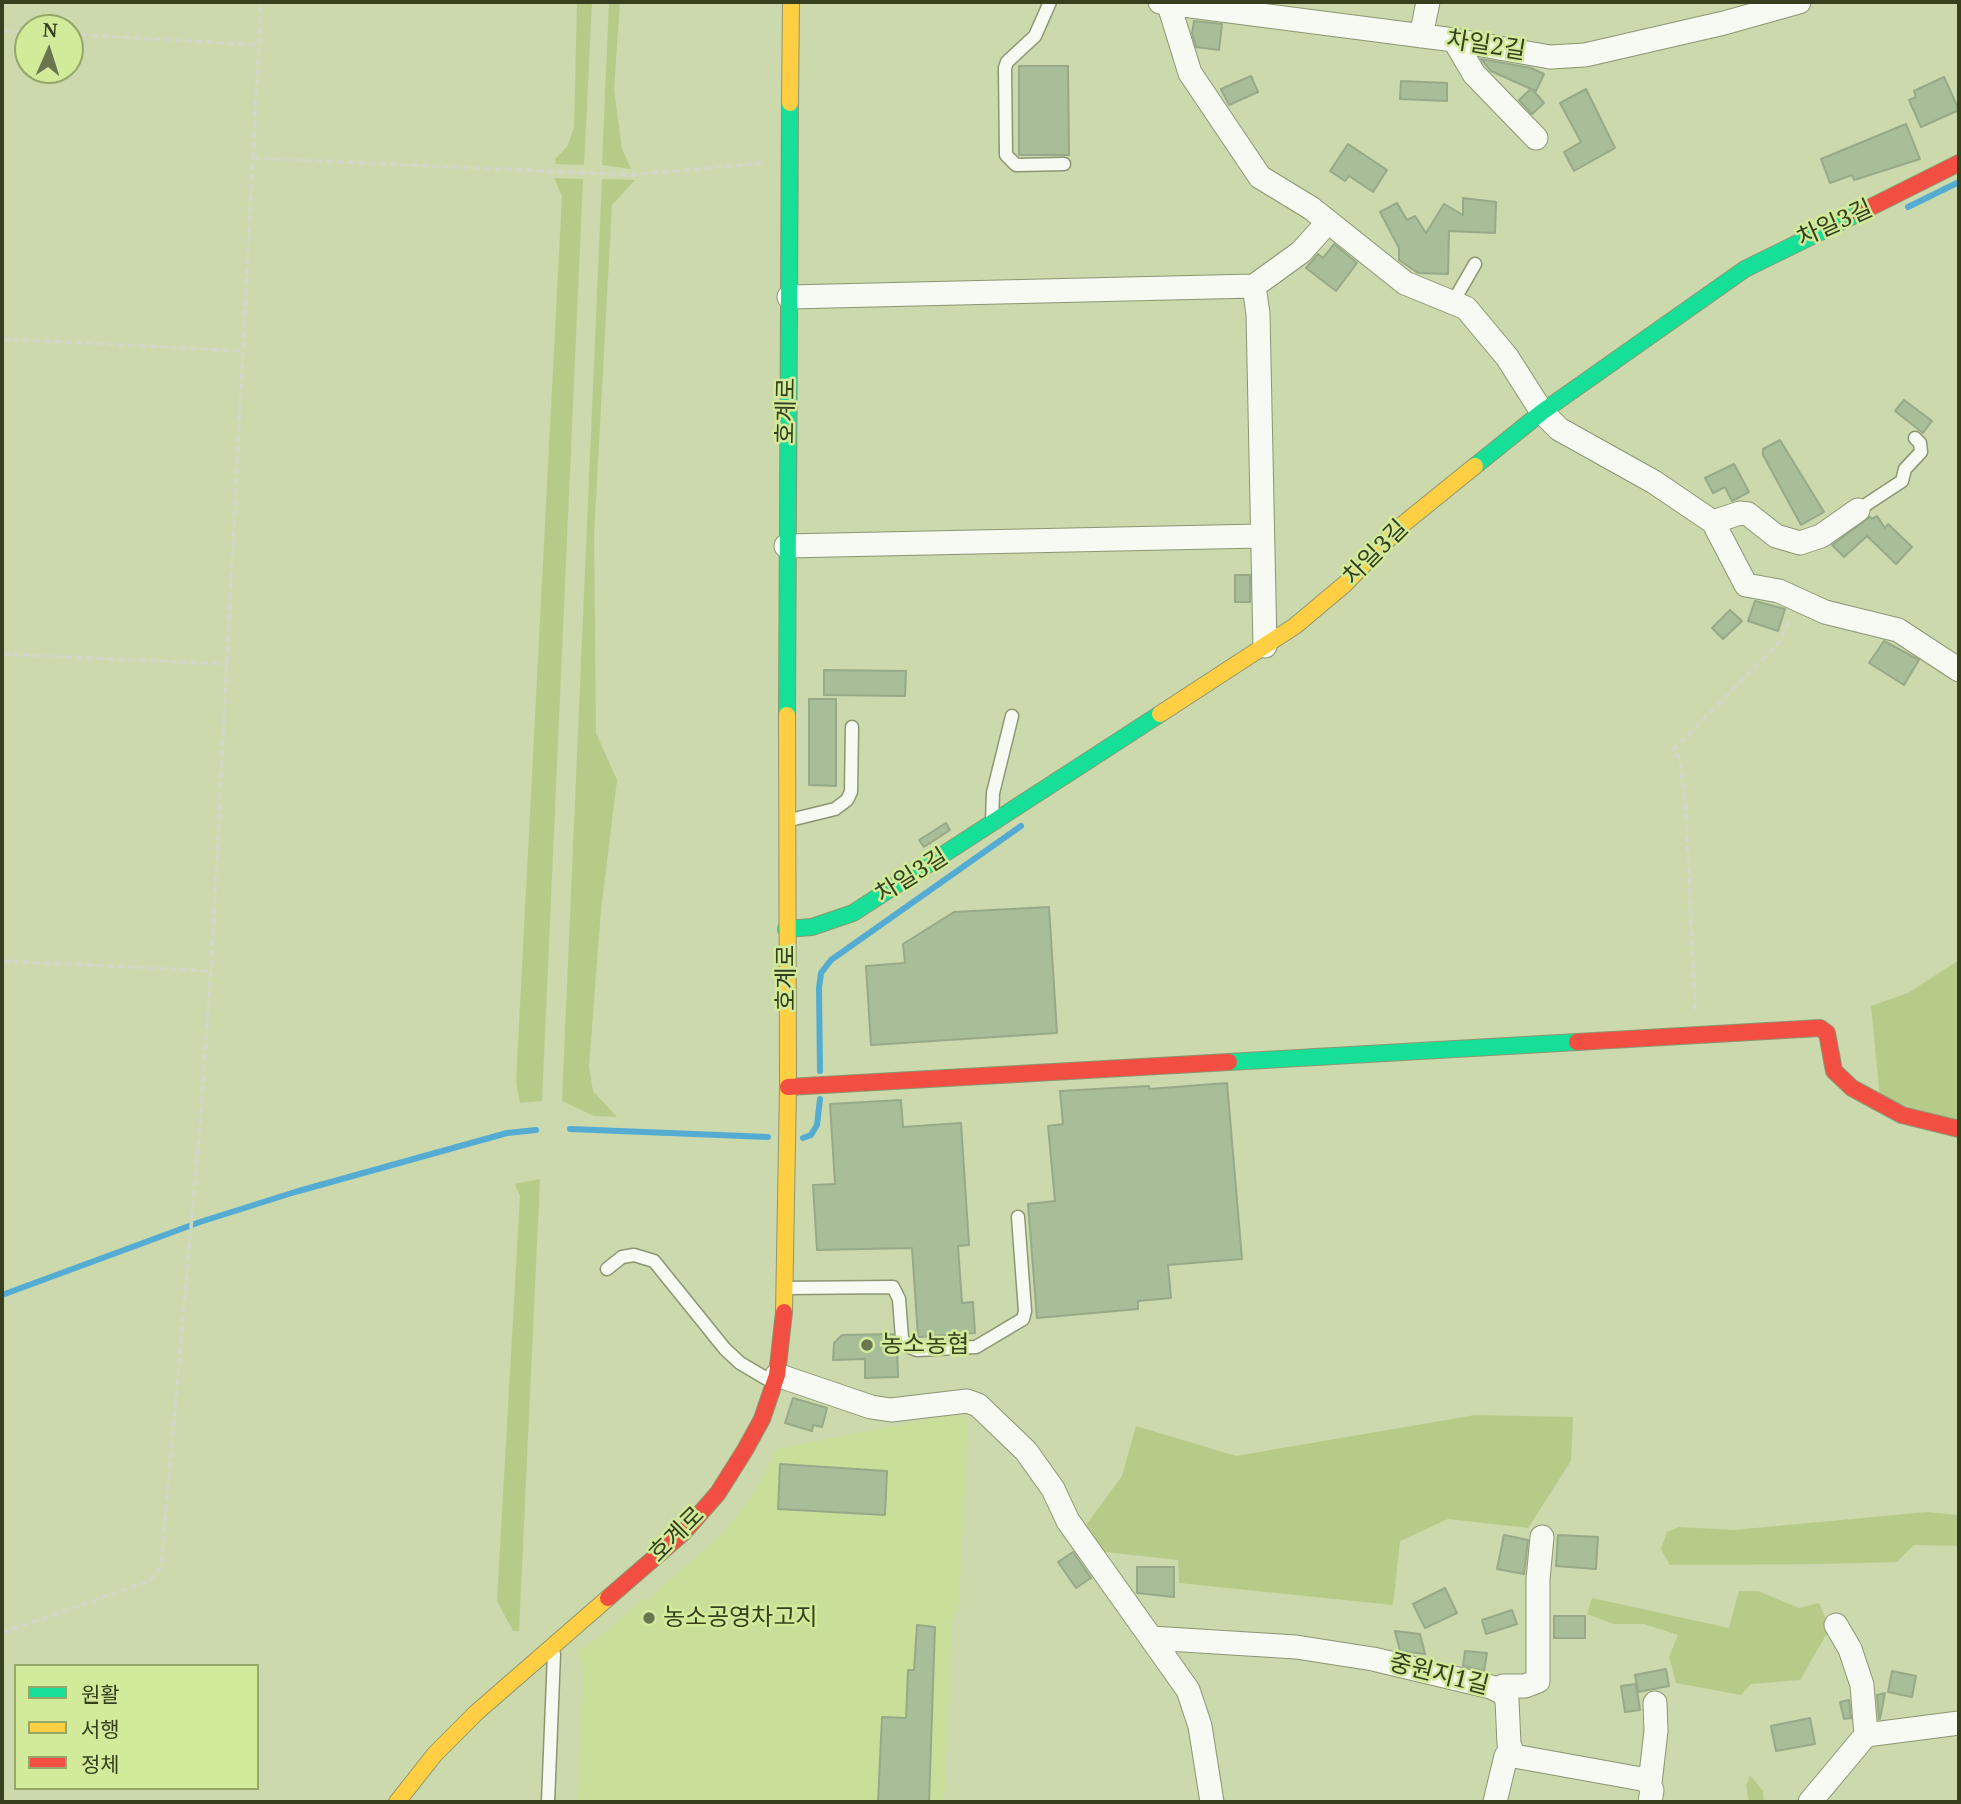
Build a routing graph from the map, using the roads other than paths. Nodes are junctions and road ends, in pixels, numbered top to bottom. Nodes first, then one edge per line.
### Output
1 (791, 2) edge
2 (1050, 2) edge
3 (1165, 2) edge
4 (1428, 2) edge
5 (1799, 2) edge
6 (1421, 36) junction
7 (1454, 40) junction
8 (1536, 138) dead end
9 (1959, 163) edge
10 (1064, 164) dead end
11 (1328, 222) junction
12 (1475, 264) dead end
13 (1254, 286) junction
14 (789, 298) junction
15 (1453, 302) junction
16 (1542, 412) junction
17 (1915, 438) dead end
18 (1858, 510) joint
19 (1713, 522) junction
20 (1260, 536) junction
21 (786, 547) junction
22 (1265, 646) junction
23 (1959, 670) edge
24 (1012, 716) dead end
25 (852, 727) dead end
26 (786, 821) junction
27 (992, 824) junction
28 (786, 929) junction
29 (788, 1087) junction
30 (1959, 1129) edge
31 (1018, 1217) dead end
32 (607, 1269) dead end
33 (785, 1288) junction
34 (775, 1379) junction
35 (1542, 1537) dead end
36 (1836, 1625) dead end
37 (1150, 1639) junction
38 (554, 1647) junction
39 (1497, 1689) junction
40 (1655, 1703) dead end
41 (1959, 1723) edge
42 (1866, 1735) junction
43 (1511, 1751) junction
44 (1650, 1793) edge
45 (397, 1802) edge
46 (548, 1802) edge
47 (1212, 1802) edge
48 (1495, 1802) edge
49 (1810, 1802) edge

1 - 14 street, 호계로
2 - 10 lane
3 - 6 street, 차일2길
3 - 11 street, 차일2길
4 - 6 street
5 - 7 street, 차일2길
6 - 7 street, 차일2길
7 - 8 street
9 - 16 street, 차일3길
11 - 13 street
11 - 15 street, 차일2길
12 - 15 lane
13 - 14 street
13 - 20 street
14 - 21 street, 호계로
15 - 16 street, 차일2길
16 - 19 street, 차일2길
16 - 22 street, 차일3길
17 - 18 lane
18 - 19 street
19 - 23 street
20 - 21 street
20 - 22 street
21 - 26 street, 호계로
22 - 27 street, 차일3길
24 - 27 lane
25 - 26 lane
26 - 28 street, 호계로
27 - 28 street, 차일3길
28 - 29 street, 호계로
29 - 30 street
29 - 33 street, 호계로
31 - 33 lane
32 - 34 lane
33 - 34 street, 호계로
34 - 37 street
34 - 38 street, 호계로
35 - 39 street
36 - 42 street
37 - 39 street, 중원지1길
37 - 47 street
38 - 45 street, 호계로
38 - 46 lane
39 - 43 street, 중원지1길
40 - 44 street
41 - 42 street
42 - 49 street
43 - 44 street
43 - 48 street

